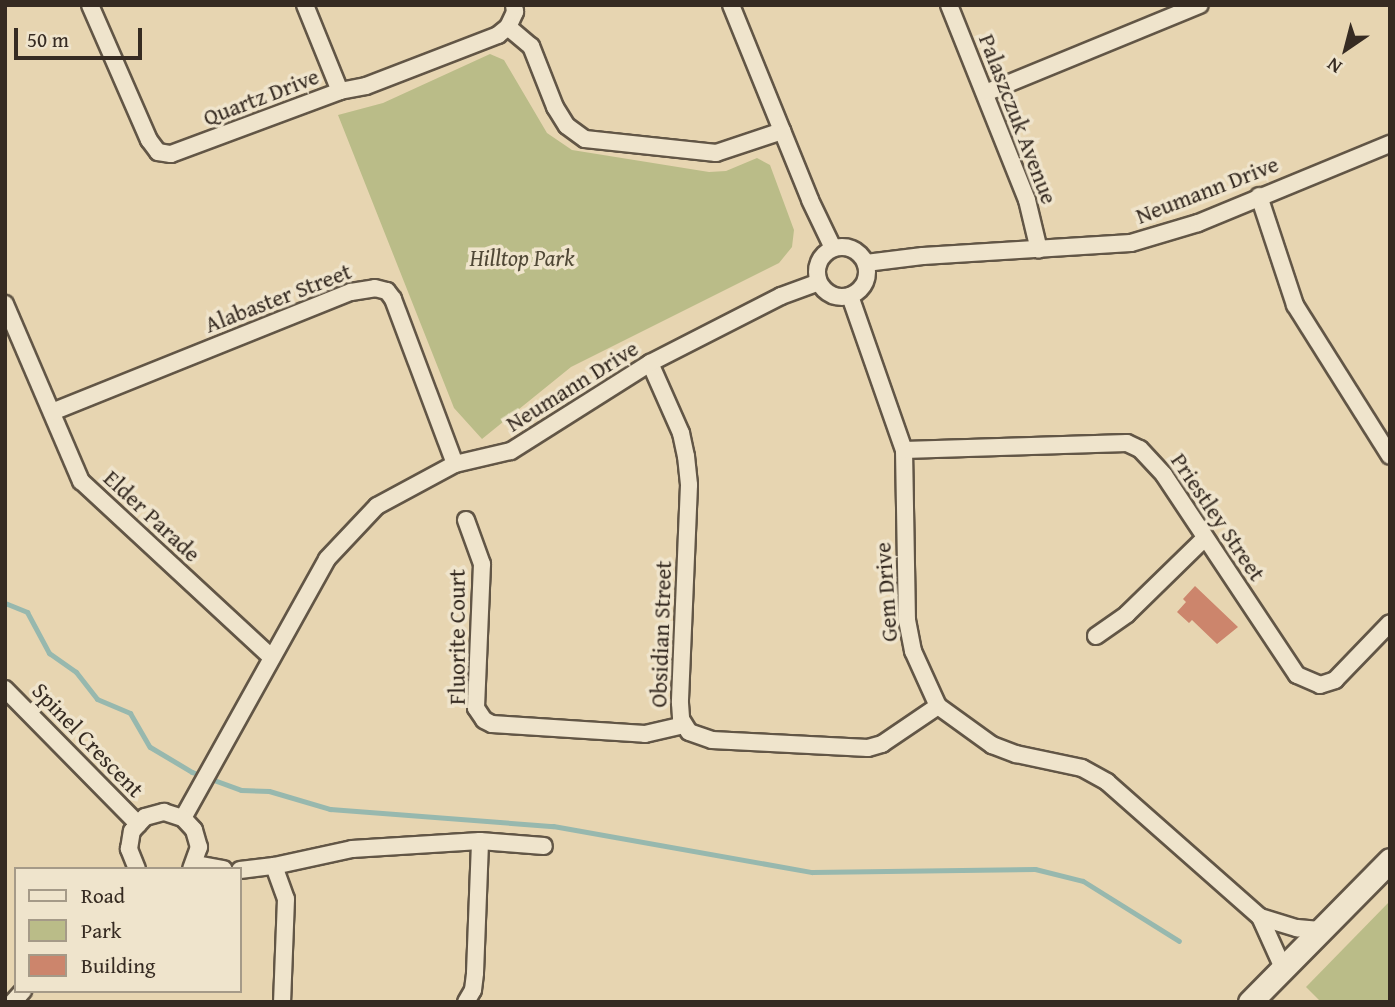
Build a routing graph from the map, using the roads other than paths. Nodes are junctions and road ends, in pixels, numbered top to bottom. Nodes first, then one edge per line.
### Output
1 (90, 5) edge
2 (305, 5) edge
3 (514, 5) edge
4 (731, 5) edge
5 (949, 5) edge
6 (1200, 5) edge
7 (508, 27) junction
8 (340, 91) junction
9 (985, 93) junction
10 (782, 131) junction
11 (1390, 144) edge
12 (1259, 196) junction
13 (833, 248) junction
14 (1039, 250) junction
15 (866, 263) junction
16 (818, 282) junction
17 (850, 296) junction
18 (5, 304) edge
19 (650, 363) junction
20 (52, 412) junction
21 (904, 450) junction
22 (1390, 456) edge
23 (455, 464) junction
24 (466, 520) dead end
25 (1205, 538) junction
26 (1390, 623) edge
27 (1096, 636) dead end
28 (272, 658) junction
29 (5, 689) edge
30 (938, 706) junction
31 (684, 725) junction
32 (183, 818) junction
33 (138, 824) junction
34 (480, 841) junction
35 (544, 846) dead end
36 (1390, 860) edge
37 (193, 866) edge
38 (274, 866) junction
39 (136, 867) edge
40 (242, 870) edge
41 (1260, 917) junction
42 (1320, 930) junction
43 (1283, 968) junction
44 (282, 1002) edge
45 (466, 1002) edge
46 (1250, 1002) edge

1 - 8 street, Quartz Drive
2 - 8 street
3 - 7 street
4 - 10 street
5 - 9 street, Palaszczuk Avenue
6 - 9 street
7 - 8 street, Quartz Drive
7 - 10 street
9 - 14 street, Palaszczuk Avenue
10 - 13 street
11 - 12 street, Neumann Drive
12 - 14 street, Neumann Drive
12 - 22 street
13 - 15 street
13 - 16 street
14 - 15 street, Neumann Drive
15 - 17 street
16 - 17 street
16 - 19 street, Neumann Drive
17 - 21 street, Gem Drive
18 - 20 street, Elder Parade
19 - 23 street, Neumann Drive
19 - 31 street, Obsidian Street
20 - 23 street, Alabaster Street
20 - 28 street, Elder Parade
21 - 25 street, Priestley Street
21 - 30 street, Gem Drive
23 - 28 street, Neumann Drive
24 - 31 street, Fluorite Court
25 - 26 street, Priestley Street
25 - 27 street
28 - 32 street, Neumann Drive
29 - 33 street, Spinel Crescent
30 - 31 street, Obsidian Street
30 - 41 street, Gem Drive
32 - 33 street
32 - 37 street
33 - 39 street
34 - 35 street
34 - 38 street
34 - 45 street
36 - 42 main road
38 - 40 street
38 - 44 street
41 - 42 street, Gem Drive
41 - 43 street, Gem Drive
42 - 43 main road
43 - 46 main road

